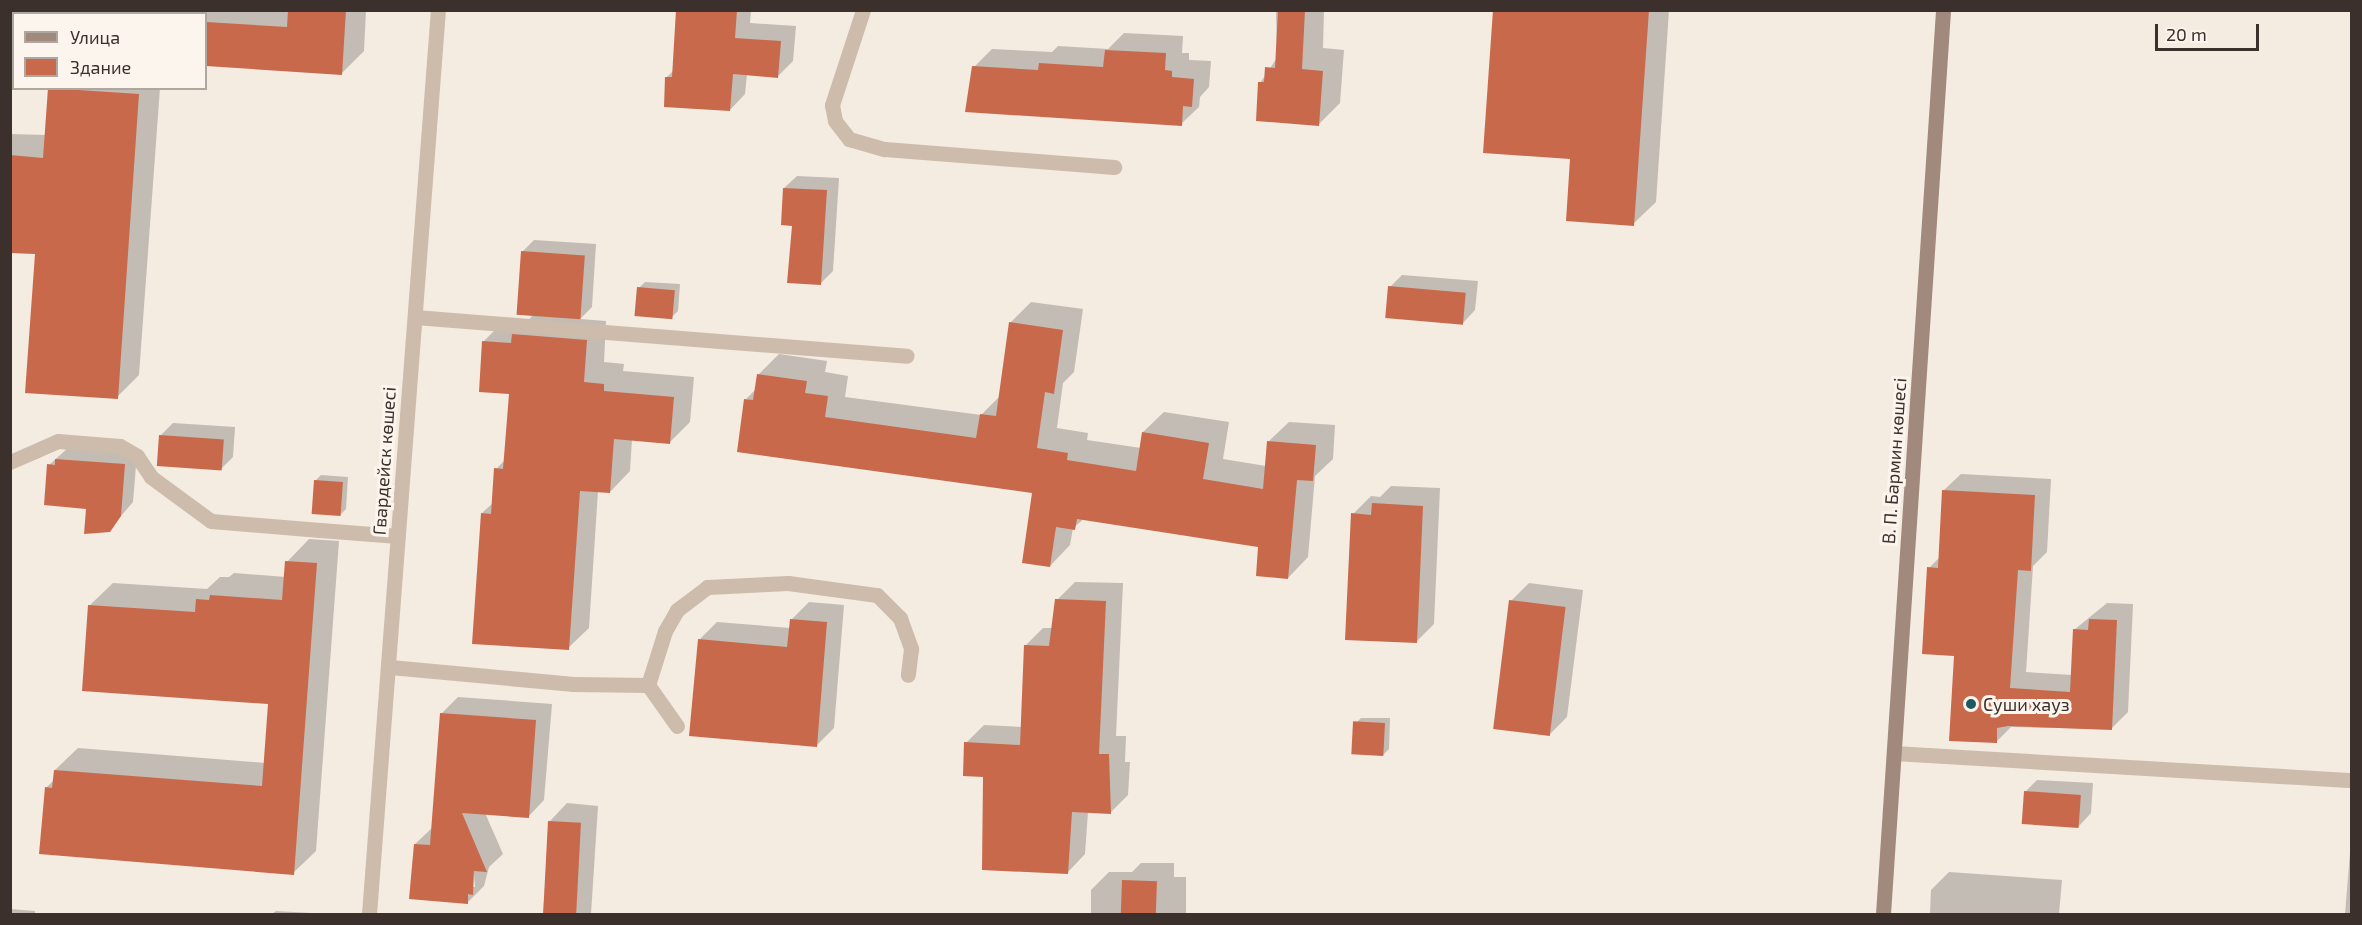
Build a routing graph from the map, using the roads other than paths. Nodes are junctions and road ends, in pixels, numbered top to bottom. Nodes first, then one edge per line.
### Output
1 (438, 10) edge
2 (863, 10) edge
3 (1943, 10) edge
4 (1114, 167) dead end
5 (415, 317) junction
6 (906, 356) dead end
7 (10, 462) edge
8 (398, 536) junction
9 (390, 667) junction
10 (908, 675) dead end
11 (648, 685) junction
12 (677, 726) dead end
13 (1894, 753) junction
14 (2352, 780) edge
15 (369, 915) edge
16 (1883, 915) edge

1 - 5 street, Гвардейск көшесі
2 - 4 street
3 - 13 street, В. П. Бармин көшесі
5 - 6 street
5 - 8 street, Гвардейск көшесі
7 - 8 street
8 - 9 street, Гвардейск көшесі
9 - 11 street
9 - 15 street, Гвардейск көшесі
10 - 11 street
11 - 12 street
13 - 14 street
13 - 16 street, В. П. Бармин көшесі

